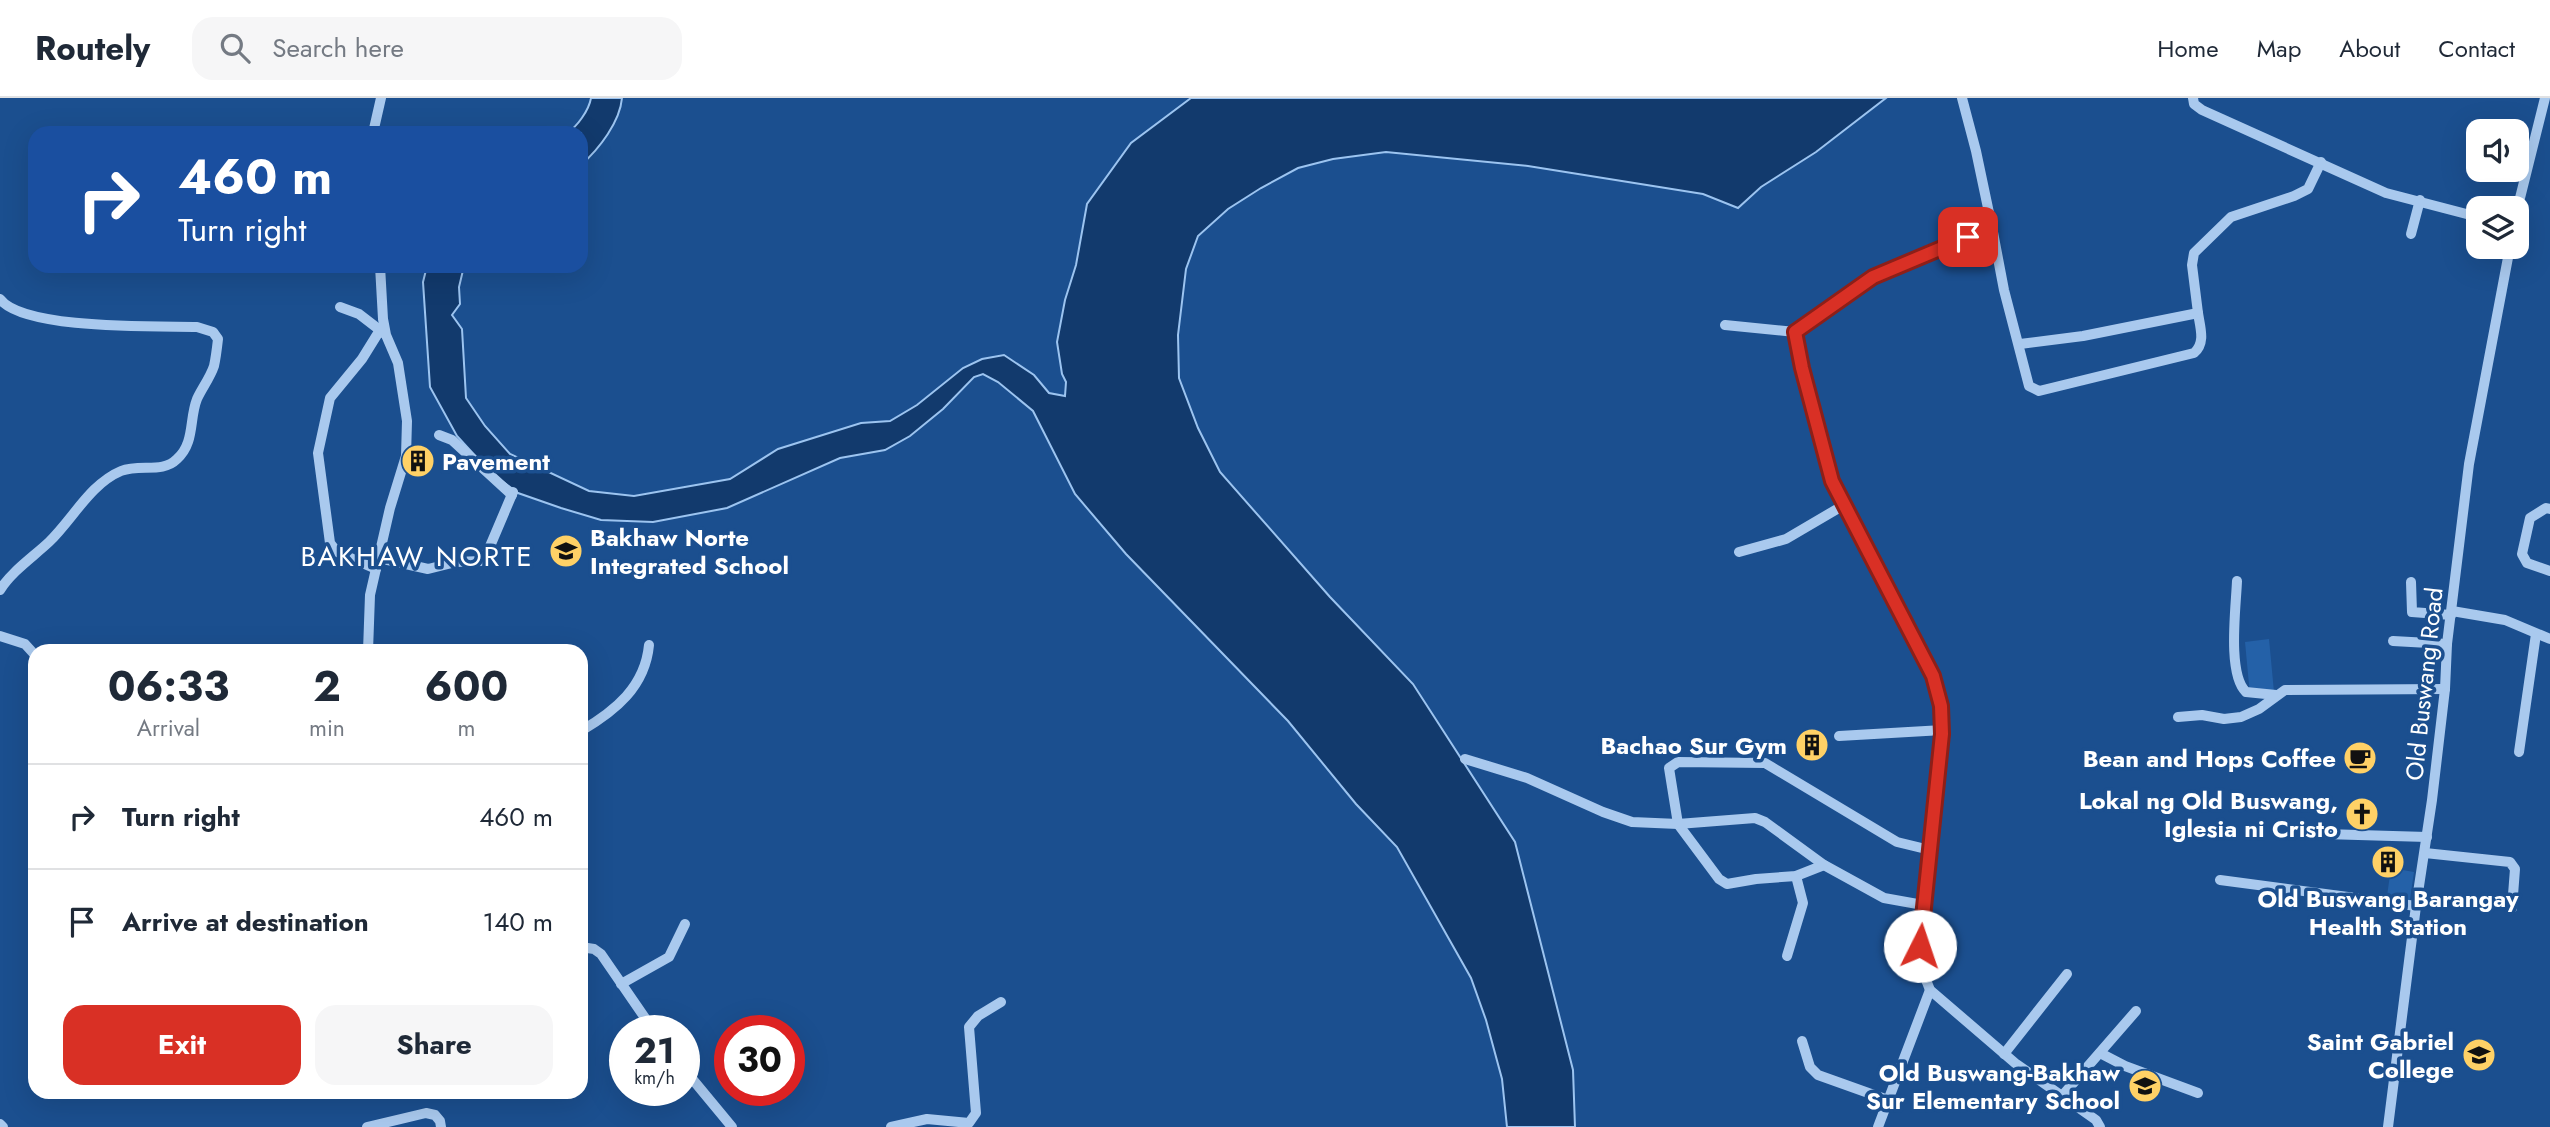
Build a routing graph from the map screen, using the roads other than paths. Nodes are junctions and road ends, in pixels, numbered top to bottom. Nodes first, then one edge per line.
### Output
1 (381, 98) edge
2 (1962, 98) edge
3 (2193, 98) edge
4 (2545, 98) edge
5 (2538, 124) junction
6 (375, 126) edge
7 (2550, 128) edge
8 (2321, 162) junction
9 (2520, 196) edge
10 (2420, 200) junction
11 (2466, 213) edge
12 (1992, 227) junction
13 (2412, 234) dead end
14 (2508, 259) edge
15 (380, 273) edge
16 (0, 299) edge
17 (340, 307) dead end
18 (2198, 313) junction
19 (1725, 325) dead end
20 (1795, 332) junction
21 (383, 333) junction
22 (2020, 344) junction
23 (439, 435) dead end
24 (1844, 505) junction
25 (2550, 509) edge
26 (1739, 552) dead end
27 (378, 563) junction
28 (2550, 571) edge
29 (2237, 581) dead end
30 (2411, 582) dead end
31 (0, 590) edge
32 (2452, 613) junction
33 (2536, 634) junction
34 (0, 636) edge
35 (2550, 639) edge
36 (2393, 641) dead end
37 (368, 644) edge
38 (2447, 644) junction
39 (649, 645) dead end
40 (28, 647) edge
41 (2445, 689) junction
42 (2276, 695) junction
43 (2178, 717) dead end
44 (588, 726) edge
45 (1943, 730) junction
46 (1839, 736) dead end
47 (2519, 752) dead end
48 (1465, 759) dead end
49 (1678, 824) junction
50 (2324, 834) dead end
51 (2427, 837) junction
52 (1930, 850) junction
53 (2425, 853) junction
54 (1824, 865) junction
55 (1796, 876) junction
56 (2220, 880) dead end
57 (1923, 905) junction
58 (2416, 906) junction
59 (2512, 908) dead end
60 (685, 924) dead end
61 (588, 948) edge
62 (1787, 956) dead end
63 (2067, 974) dead end
64 (621, 984) junction
65 (1930, 990) junction
66 (1001, 1002) dead end
67 (2136, 1011) dead end
68 (643, 1015) edge
69 (1802, 1041) dead end
70 (2100, 1053) junction
71 (2004, 1054) junction
72 (700, 1088) edge
73 (2198, 1093) dead end
74 (2062, 1096) junction
75 (1888, 1100) junction
76 (368, 1127) edge
77 (441, 1127) edge
78 (732, 1127) edge
79 (891, 1127) edge
80 (1878, 1127) edge
81 (2100, 1127) edge
82 (2388, 1127) edge

1 - 6 street
2 - 12 street
3 - 8 street
4 - 5 street
5 - 7 street
5 - 9 street
8 - 10 street
8 - 18 street
10 - 11 street
10 - 13 street
12 - 20 street
12 - 22 street
14 - 32 street, Old Buswang Road
15 - 21 street
16 - 31 street
17 - 21 street
18 - 22 street
18 - 22 street
19 - 20 street
20 - 24 street
21 - 27 street
21 - 27 street
23 - 27 street
24 - 26 street
24 - 45 street
25 - 28 street
27 - 37 street
29 - 42 street
30 - 32 street
32 - 33 street
32 - 38 street, Old Buswang Road
33 - 35 street
33 - 47 street
34 - 40 street
36 - 38 street
38 - 41 street, Old Buswang Road
39 - 44 street
41 - 42 street
41 - 51 street, Old Buswang Road
42 - 43 street
45 - 46 street
45 - 52 street
48 - 49 street
49 - 52 street
49 - 54 street
49 - 55 street
50 - 51 street
51 - 53 street, Old Buswang Road
52 - 57 street
53 - 58 street, Old Buswang Road
53 - 59 street
54 - 55 street
54 - 57 street
55 - 62 street
56 - 58 street
57 - 65 street
58 - 82 street, Old Buswang Road
60 - 64 street
61 - 64 street
63 - 71 street
64 - 68 street
65 - 71 street
65 - 75 street
66 - 79 street
67 - 70 street
69 - 75 street
70 - 73 street
70 - 74 street
71 - 74 street
72 - 78 street
74 - 81 street
75 - 80 street
76 - 77 street

